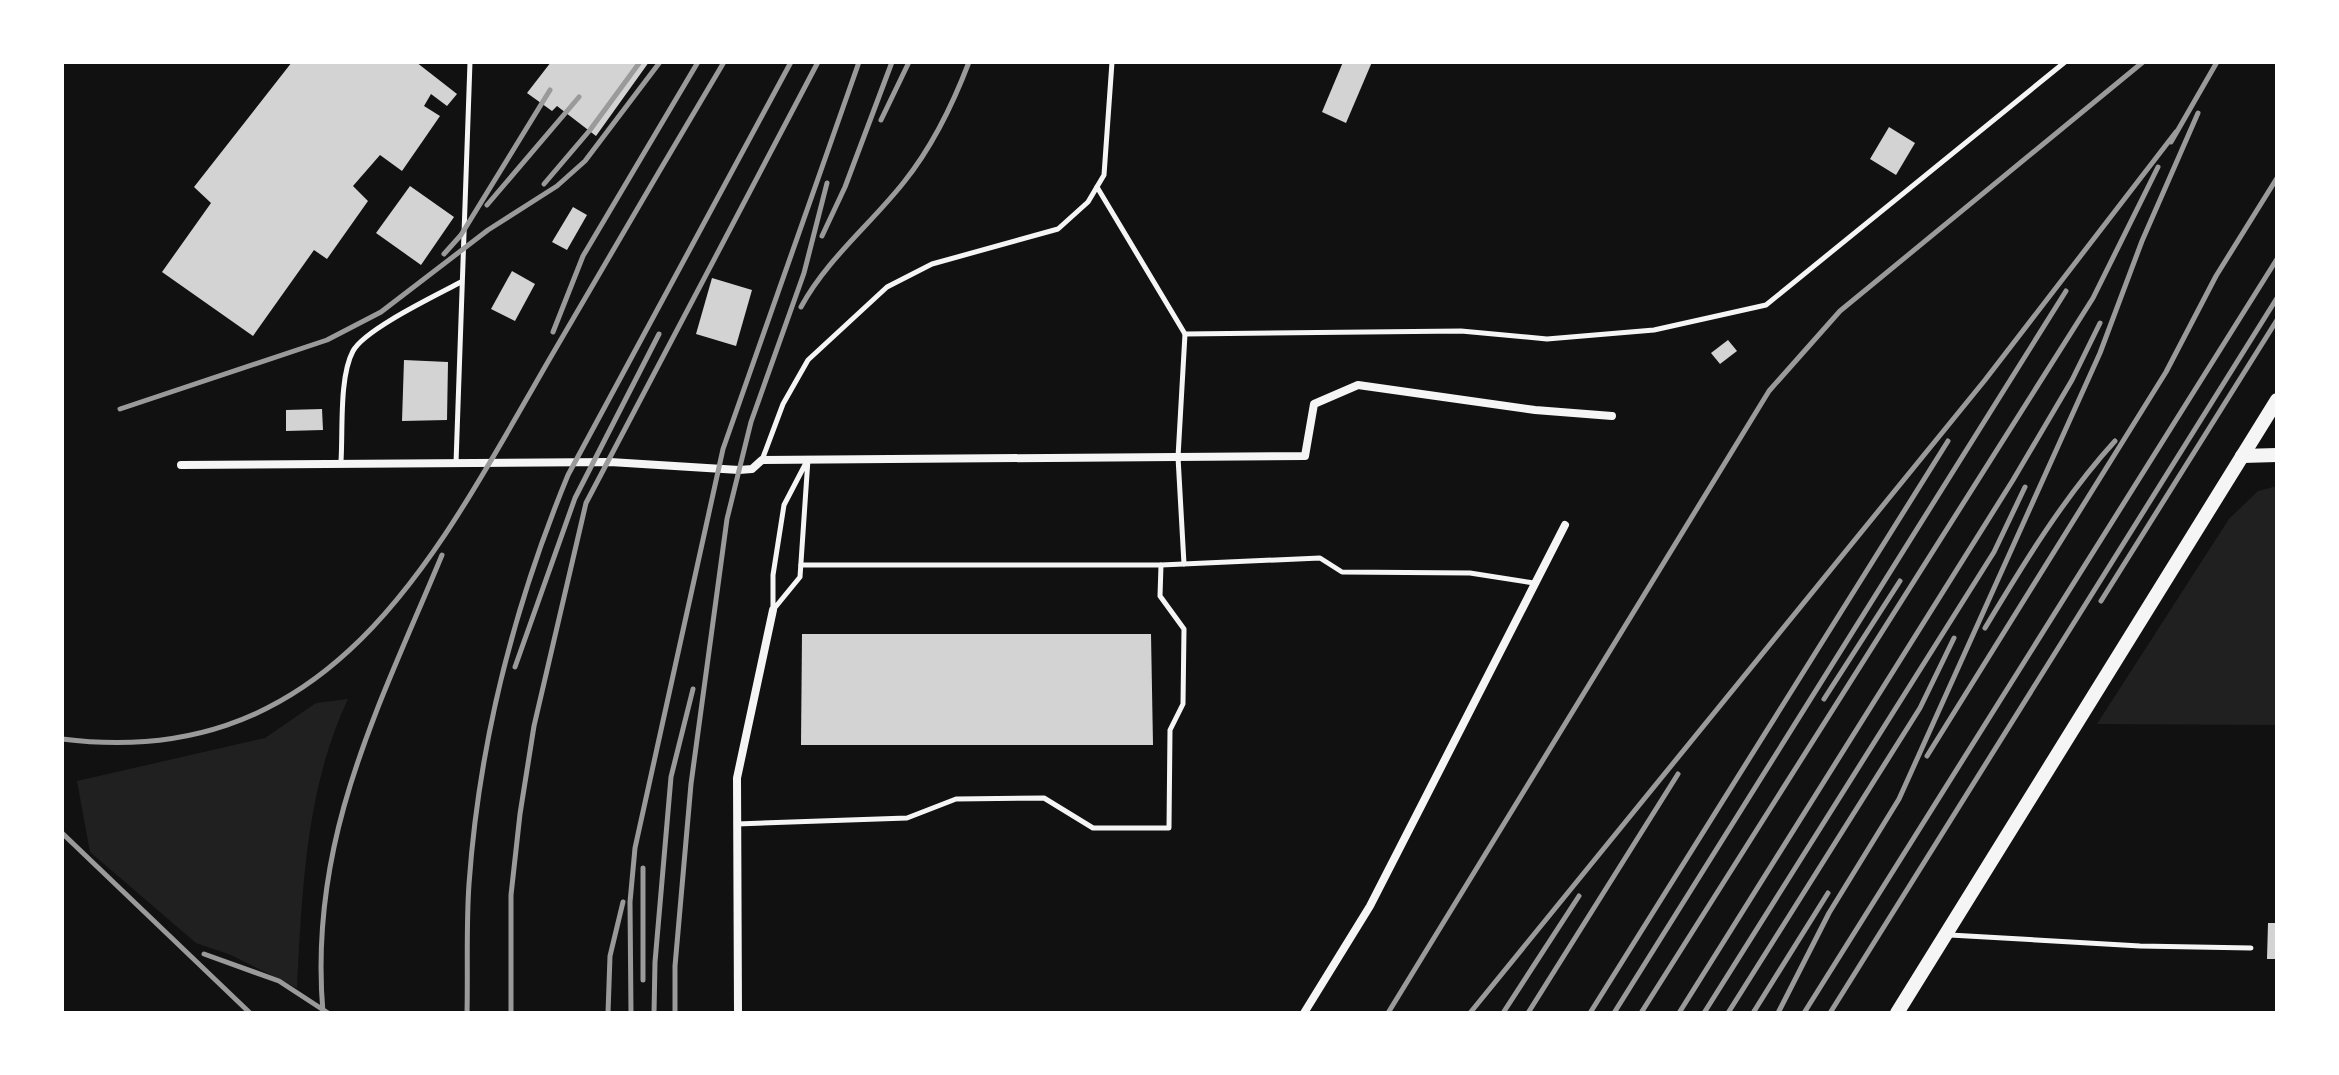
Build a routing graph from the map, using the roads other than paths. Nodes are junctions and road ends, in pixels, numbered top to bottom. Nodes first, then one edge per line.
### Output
1 (470, 62) edge
2 (1112, 62) edge
3 (2065, 62) edge
4 (1097, 187) junction
5 (461, 282) junction
6 (1185, 334) junction
7 (2277, 400) edge
8 (1612, 416) dead end
9 (2277, 455) edge
10 (2242, 456) junction
11 (1178, 457) junction
12 (808, 459) junction
13 (762, 460) junction
14 (341, 461) junction
15 (456, 463) junction
16 (181, 465) dead end
17 (1565, 525) dead end
18 (801, 565) junction
19 (1161, 565) junction
20 (1184, 565) junction
21 (1535, 584) junction
22 (773, 610) junction
23 (737, 824) junction
24 (1945, 935) junction
25 (2251, 948) dead end
26 (738, 1013) edge
27 (1304, 1013) edge
28 (1897, 1013) edge

1 - 5 lane
2 - 4 lane
3 - 6 lane
4 - 6 lane
4 - 13 lane
5 - 14 lane
5 - 15 lane
6 - 11 lane
7 - 10 street
8 - 11 street
9 - 10 street
10 - 24 street
11 - 12 street
11 - 20 lane
12 - 13 street
12 - 18 lane
12 - 22 lane
13 - 15 street
14 - 15 street
14 - 16 street
17 - 21 street
18 - 19 lane
18 - 22 lane
19 - 20 lane
19 - 23 lane
20 - 21 lane
21 - 27 street
22 - 23 street
23 - 26 street
24 - 25 lane
24 - 28 street

